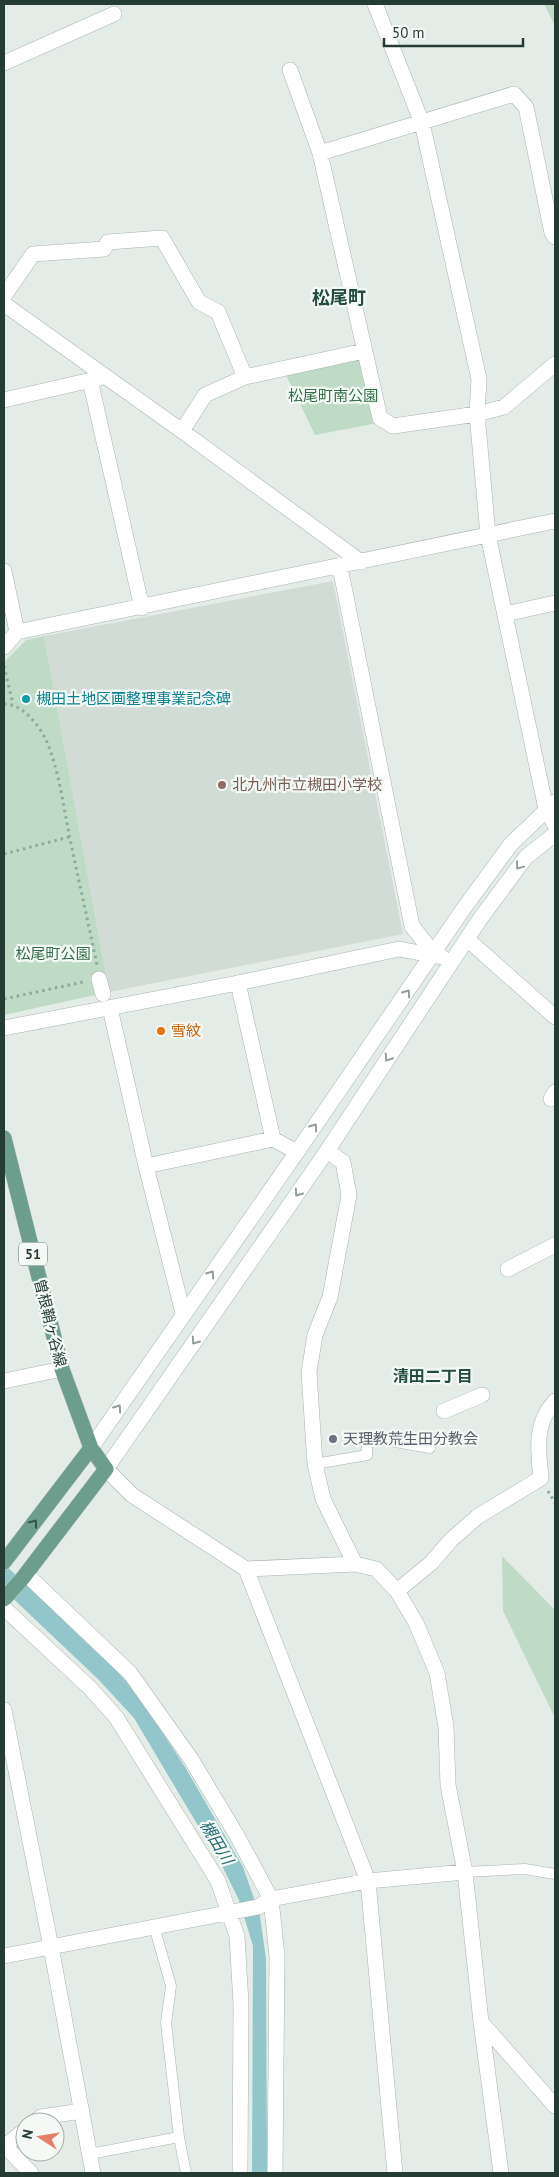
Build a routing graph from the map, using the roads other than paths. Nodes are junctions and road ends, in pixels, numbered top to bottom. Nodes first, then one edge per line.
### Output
1 (375, 4) edge
2 (114, 14) dead end
3 (4, 63) edge
4 (290, 70) dead end
5 (422, 123) junction
6 (320, 153) junction
7 (555, 237) edge
8 (4, 296) edge
9 (4, 304) edge
10 (364, 350) junction
11 (555, 364) edge
12 (106, 376) junction
13 (245, 376) junction
14 (90, 380) junction
15 (4, 400) edge
16 (477, 414) junction
17 (182, 431) junction
18 (555, 522) edge
19 (488, 535) junction
20 (361, 562) junction
21 (340, 567) junction
22 (4, 571) edge
23 (555, 603) edge
24 (142, 608) junction
25 (504, 614) junction
26 (17, 632) junction
27 (4, 647) edge
28 (551, 806) edge
29 (555, 825) edge
30 (555, 834) edge
31 (467, 939) junction
32 (434, 954) junction
33 (453, 960) junction
34 (99, 978) road end
35 (238, 983) junction
36 (103, 994) dead end
37 (110, 1008) junction
38 (555, 1016) edge
39 (4, 1028) edge
40 (4, 1138) edge
41 (274, 1139) junction
42 (327, 1151) junction
43 (297, 1152) junction
44 (146, 1166) junction
45 (555, 1245) edge
46 (508, 1269) dead end
47 (183, 1313) junction
48 (62, 1369) junction
49 (4, 1381) edge
50 (482, 1395) dead end
51 (555, 1401) edge
52 (444, 1411) dead end
53 (90, 1448) junction
54 (430, 1448) dead end
55 (315, 1464) junction
56 (106, 1470) junction
57 (5, 1558) edge
58 (355, 1564) junction
59 (246, 1569) junction
60 (24, 1576) junction
61 (397, 1591) junction
62 (4, 1599) edge
63 (4, 1608) edge
64 (4, 1710) edge
65 (465, 1872) junction
66 (555, 1874) edge
67 (368, 1881) junction
68 (265, 1903) junction
69 (232, 1911) junction
70 (154, 1926) junction
71 (51, 1947) junction
72 (4, 1956) edge
73 (481, 2022) junction
74 (555, 2106) edge
75 (82, 2111) junction
76 (65, 2113) edge
77 (15, 2137) edge
78 (180, 2138) junction
79 (4, 2145) edge
80 (90, 2154) junction
81 (31, 2173) edge
82 (93, 2173) edge
83 (186, 2173) edge
84 (240, 2173) edge
85 (275, 2173) edge
86 (395, 2173) edge
87 (501, 2173) edge

1 - 5 street
2 - 3 street
4 - 6 street
5 - 6 street
5 - 7 street
5 - 16 street
6 - 10 street
8 - 13 street
9 - 12 street
10 - 13 street
10 - 16 street
11 - 16 street
12 - 14 street
12 - 17 street
13 - 17 street
14 - 15 street
14 - 24 street
16 - 19 street
17 - 20 street
18 - 19 street
19 - 20 street
19 - 25 street
20 - 21 street
21 - 24 street
21 - 32 street
22 - 26 street
23 - 25 street
24 - 26 street
25 - 28 street
26 - 27 street
28 - 29 street
28 - 32 street
30 -> 31 street
31 - 33 street
31 - 38 street
32 - 33 street
32 - 35 street
43 -> 32 street
33 -> 42 street
34 - 36 street
35 - 37 street
35 - 41 street
37 - 39 street
37 - 44 street
40 - 48 main road, 曽根鞘ヶ谷線 / 51
41 - 43 street
41 - 44 street
42 - 55 street
42 -> 56 street
47 -> 43 street
44 - 47 street
45 - 46 street
53 -> 47 street
48 - 49 street
48 - 53 main road, 曽根鞘ヶ谷線 / 51
50 - 52 street
51 - 61 street
53 - 56 main road, 曽根鞘ヶ谷線 / 51
57 -> 53 main road
54 - 55 lane
55 - 58 street
56 - 59 street
56 - 60 main road
58 - 59 street
58 - 61 street
59 - 67 street
60 - 62 main road
60 - 68 street
61 - 65 street
63 - 69 street
64 - 71 street
65 - 66 lane
65 - 67 street
65 - 73 street
67 - 68 street
67 - 86 street
68 - 69 street
68 - 85 street
69 - 70 street
69 - 84 street
70 - 71 street
70 - 78 lane
71 - 72 street
71 - 75 street
73 - 74 street
73 - 87 street
75 - 76 street
75 - 80 street
77 - 79 street
78 - 80 lane
78 - 83 lane
79 - 81 street
80 - 82 street

